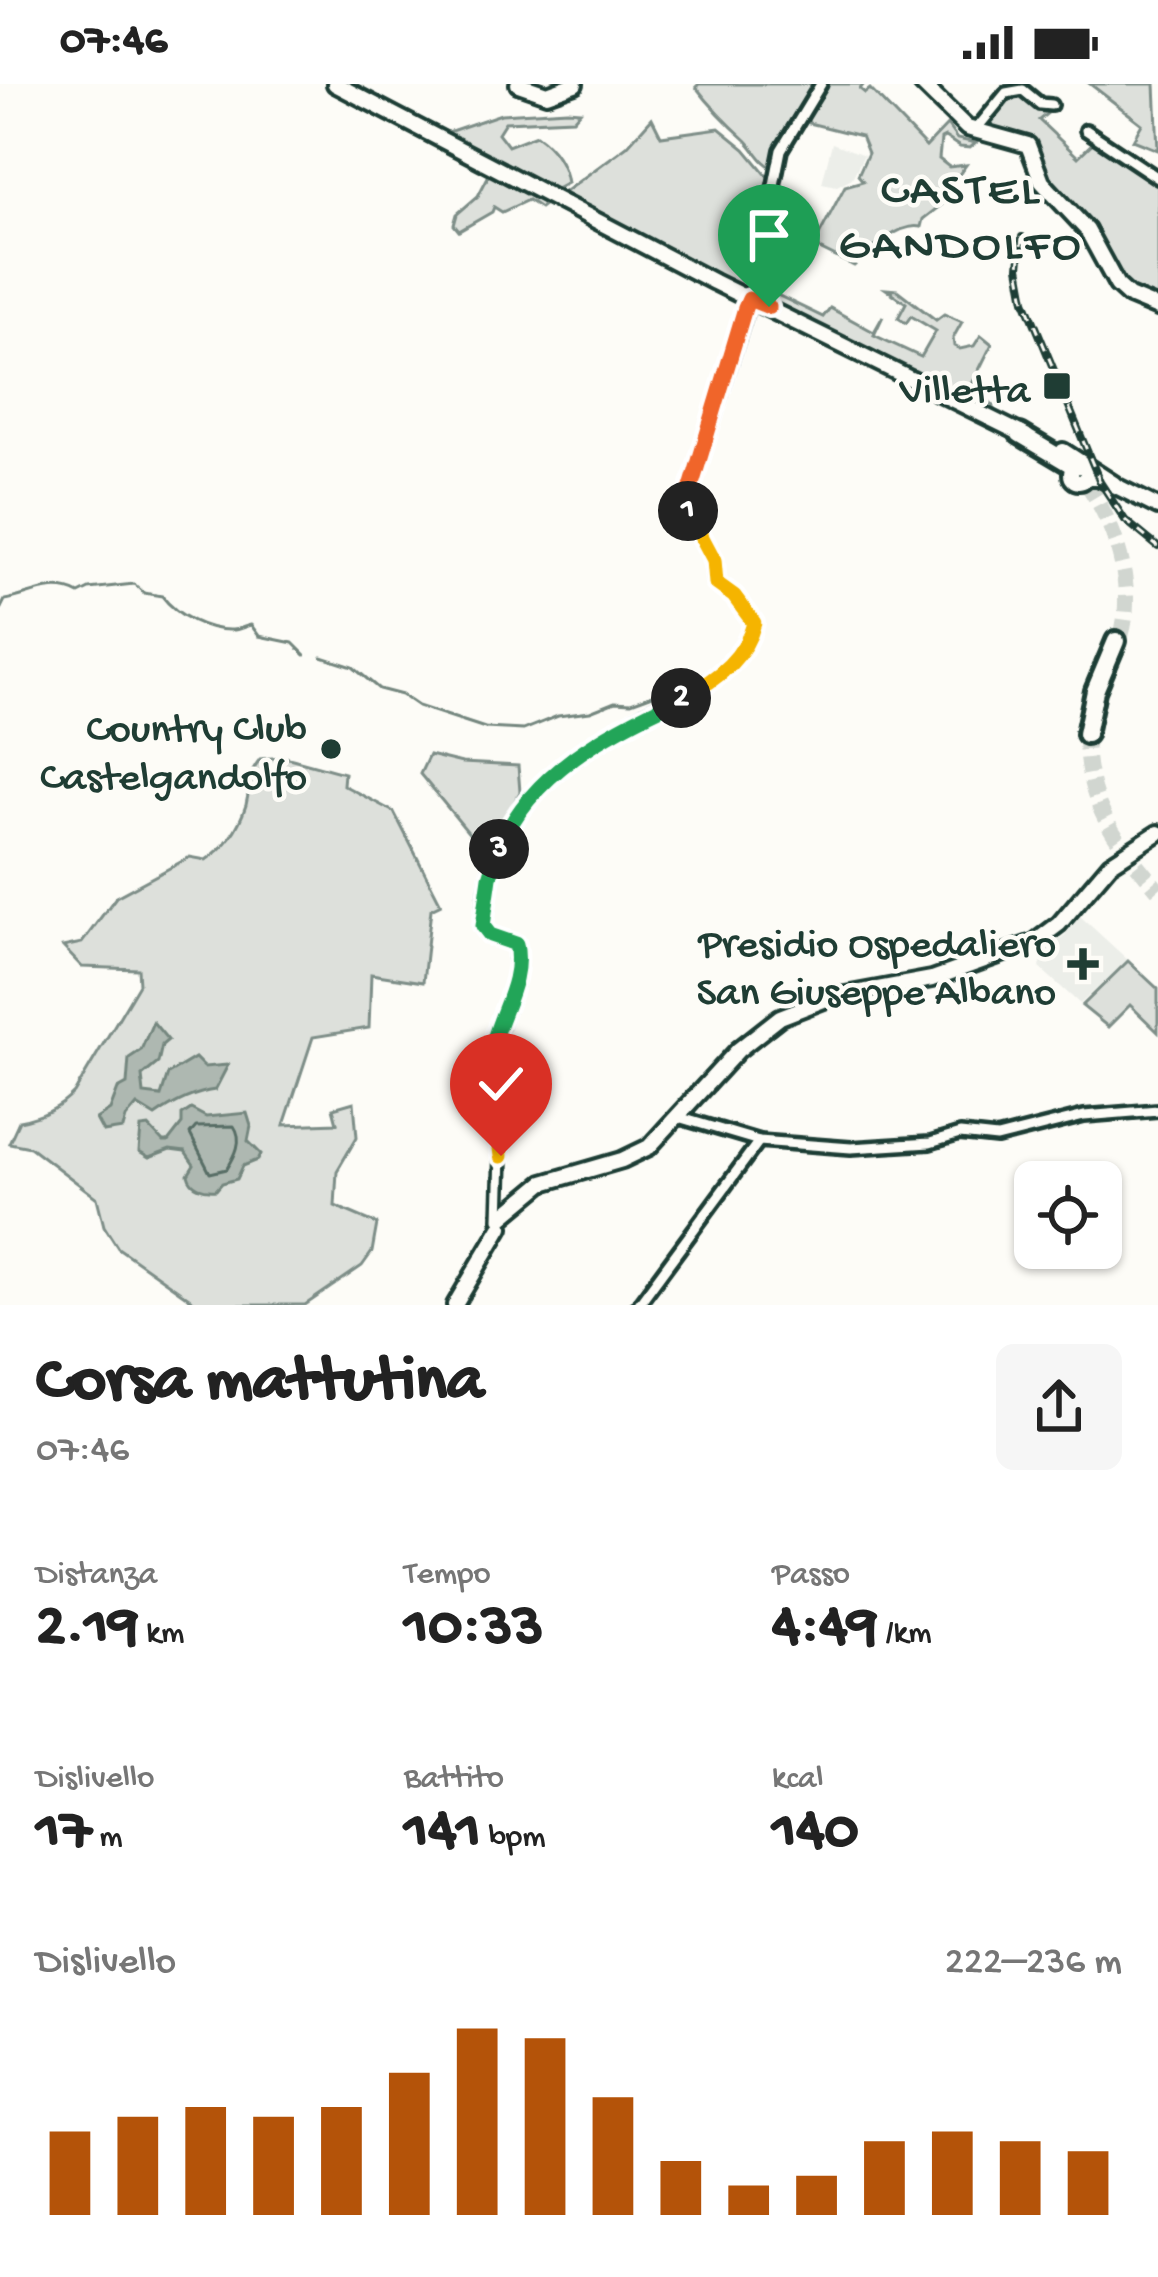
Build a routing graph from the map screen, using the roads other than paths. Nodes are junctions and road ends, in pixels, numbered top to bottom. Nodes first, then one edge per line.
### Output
1 (335, 84) edge
2 (518, 84) edge
3 (575, 84) edge
4 (820, 84) edge
5 (922, 84) edge
6 (1051, 105) dead end
7 (976, 129) junction
8 (1086, 130) dead end
9 (1158, 178) edge
10 (752, 291) junction
11 (1158, 308) edge
12 (1020, 434) junction
13 (1073, 465) junction
14 (1158, 507) edge
15 (1118, 642) tunnel mouth
16 (1089, 727) tunnel mouth
17 (1158, 833) edge
18 (1158, 1110) edge
19 (678, 1117) junction
20 (759, 1141) junction
21 (501, 1223) junction
22 (454, 1305) edge
23 (638, 1305) edge

1 - 10 main road
2 - 3 main road
4 - 10 street
5 - 7 main road
6 - 7 street
7 - 11 main road
8 - 9 street
10 - 12 main road
10 - 21 street
12 - 13 highway
12 - 13 main road
13 - 14 main road
15 - 16 highway
17 - 19 main road
18 - 20 street
19 - 20 street
19 - 21 main road
20 - 23 street
21 - 22 main road

